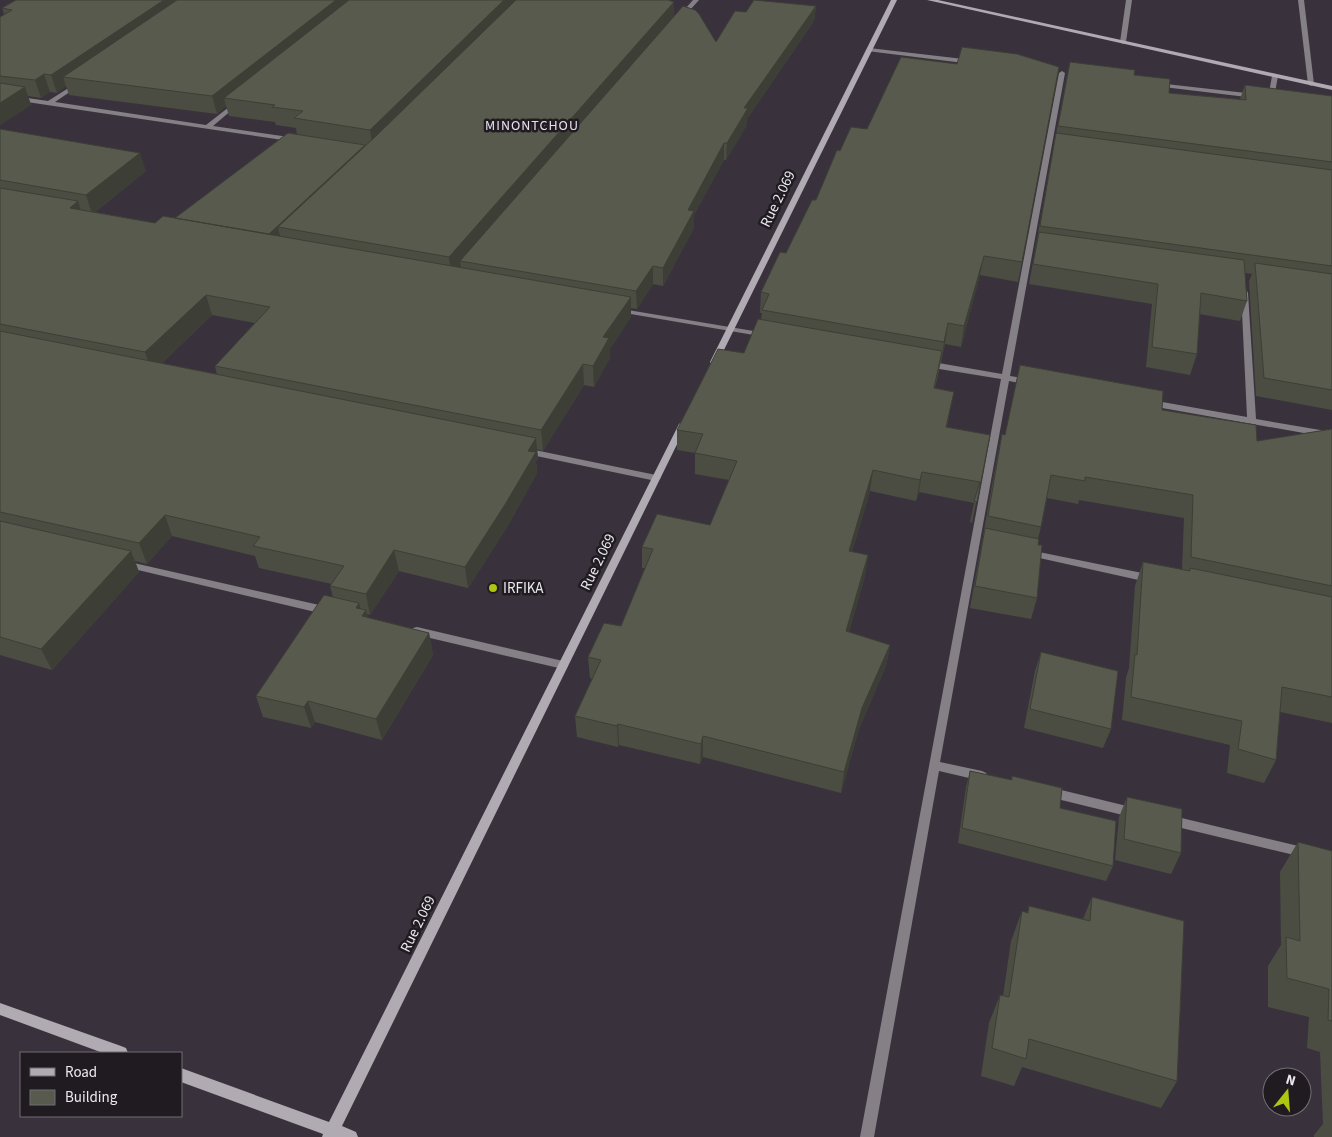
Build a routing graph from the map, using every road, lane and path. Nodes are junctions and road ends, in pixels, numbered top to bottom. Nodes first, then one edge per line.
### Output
1 (696, 0) edge
2 (894, 0) edge
3 (930, 0) edge
4 (1129, 0) edge
5 (1301, 0) edge
6 (677, 22) edge
7 (1123, 42) junction
8 (868, 50) junction
9 (975, 63) edge
10 (1062, 73) dead end
11 (1275, 76) junction
12 (82, 81) edge
13 (1148, 83) edge
14 (1311, 84) junction
15 (1332, 88) edge
16 (0, 96) edge
17 (245, 97) edge
18 (1271, 98) junction
19 (1280, 99) edge
20 (50, 103) junction
21 (207, 127) junction
22 (301, 141) edge
23 (1244, 286) edge
24 (607, 308) edge
25 (730, 329) junction
26 (778, 338) edge
27 (921, 363) edge
28 (709, 373) edge
29 (1007, 378) junction
30 (1036, 383) edge
31 (1144, 402) edge
32 (687, 417) edge
33 (1252, 421) junction
34 (1332, 435) edge
35 (519, 450) edge
36 (656, 478) junction
37 (1015, 550) edge
38 (116, 562) edge
39 (1159, 581) edge
40 (340, 614) edge
41 (408, 629) edge
42 (563, 665) junction
43 (934, 765) junction
44 (992, 779) edge
45 (1041, 790) edge
46 (1332, 859) edge
47 (0, 1009) edge
48 (118, 1052) edge
49 (182, 1075) edge
50 (330, 1134) edge
51 (351, 1137) edge
52 (867, 1137) edge

1 - 6 street
2 - 8 street, Rue 2.069
3 - 7 street
4 - 7 street
5 - 14 street
7 - 11 street
8 - 9 street
8 - 25 street, Rue 2.069
10 - 29 street
11 - 14 street
11 - 18 street
12 - 20 street
13 - 18 street
14 - 15 street
16 - 20 street
17 - 21 street
18 - 19 street
20 - 21 street
21 - 22 street
23 - 33 street
24 - 25 street
25 - 26 street
25 - 28 street, Rue 2.069
27 - 29 street
29 - 30 street
29 - 43 street
31 - 33 street
32 - 36 street, Rue 2.069
33 - 34 street
35 - 36 street
36 - 42 street, Rue 2.069
37 - 39 street
38 - 40 street
41 - 42 street
42 - 50 street, Rue 2.069
43 - 44 street
43 - 52 street
45 - 46 street
47 - 48 street
49 - 50 street
50 - 51 street

